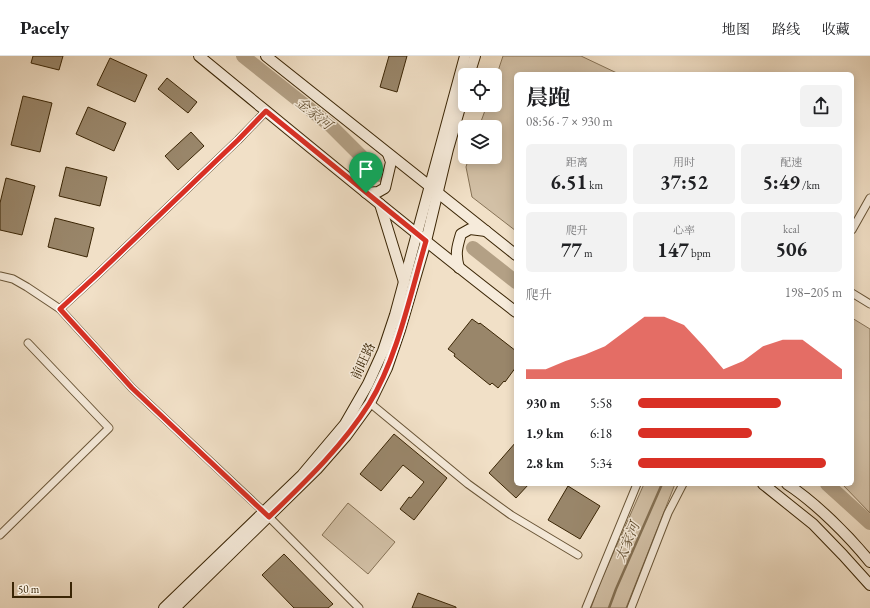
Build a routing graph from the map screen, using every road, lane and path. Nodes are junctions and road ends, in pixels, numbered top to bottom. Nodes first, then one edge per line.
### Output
1 (199, 56) edge
2 (266, 56) edge
3 (465, 56) edge
4 (475, 56) edge
5 (471, 68) edge
6 (266, 111) junction
7 (459, 112) edge
8 (388, 154) junction
9 (434, 190) junction
10 (366, 193) junction
11 (870, 198) edge
12 (380, 204) junction
13 (868, 207) edge
14 (854, 227) edge
15 (486, 231) junction
16 (417, 234) junction
17 (426, 241) junction
18 (514, 253) edge
19 (459, 268) junction
20 (0, 276) edge
21 (404, 283) junction
22 (854, 293) edge
23 (870, 304) edge
24 (60, 309) junction
25 (514, 310) edge
26 (28, 342) dead end
27 (370, 403) junction
28 (636, 486) edge
29 (682, 486) edge
30 (766, 486) edge
31 (789, 486) edge
32 (266, 515) junction
33 (0, 535) edge
34 (578, 555) dead end
35 (870, 562) edge
36 (870, 585) edge
37 (164, 608) edge
38 (175, 608) edge
39 (359, 608) edge
40 (586, 608) edge
41 (631, 608) edge

1 - 6 street
2 - 8 street
3 - 9 street, 前旺路
4 - 5 street
6 - 10 street
6 - 24 street
7 - 9 street, 前旺路
8 - 9 street
8 - 10 street
9 - 15 street
9 - 16 street, 前旺路
9 - 17 street, 前旺路
10 - 12 street
11 - 13 street
12 - 16 street
12 - 21 street
13 - 14 street
15 - 18 street
15 - 19 street
16 - 17 street
16 - 21 street, 前旺路
17 - 19 street
17 - 27 street, 前旺路
19 - 25 street
20 - 24 street
21 - 32 street, 前旺路
22 - 23 street
24 - 32 street
26 - 33 street
27 - 32 street, 前旺路
27 - 34 street
28 - 40 street
29 - 41 street
30 - 36 street
31 - 35 street
32 - 37 street, 前旺路
32 - 38 street, 前旺路
32 - 39 street

